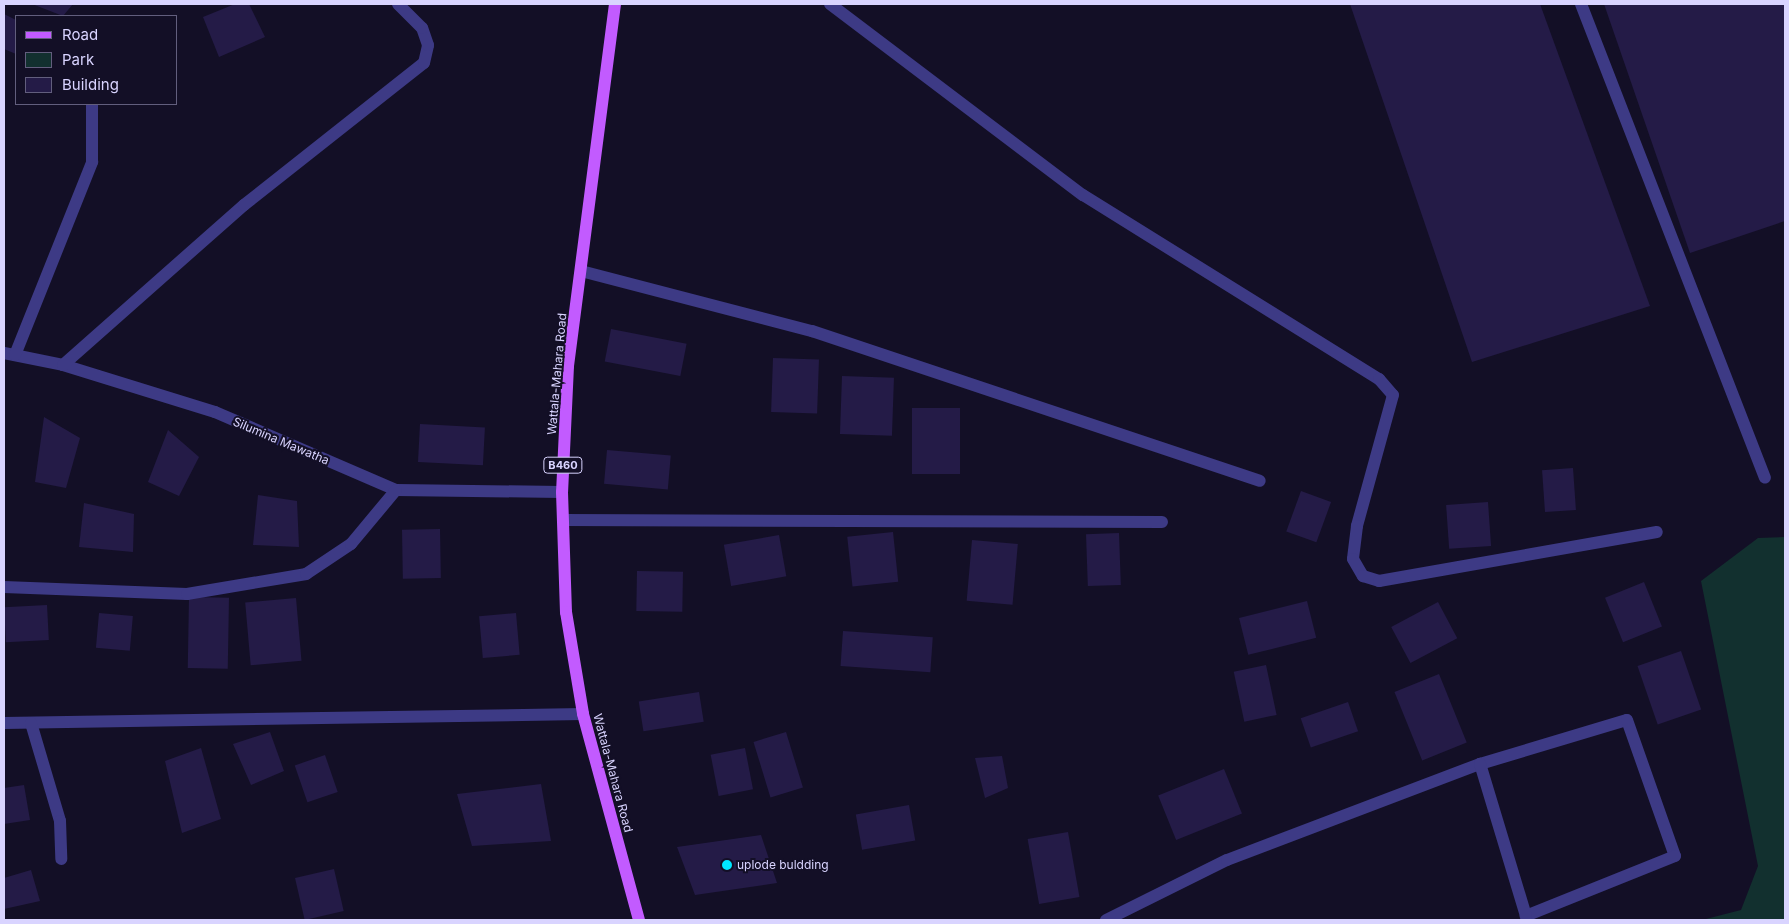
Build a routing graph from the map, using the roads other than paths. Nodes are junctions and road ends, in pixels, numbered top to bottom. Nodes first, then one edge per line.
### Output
1 (398, 4) edge
2 (616, 4) edge
3 (830, 4) edge
4 (1581, 4) edge
5 (92, 105) edge
6 (580, 271) junction
7 (9, 354) edge
8 (63, 365) junction
9 (1765, 478) dead end
10 (1260, 480) dead end
11 (396, 490) junction
12 (562, 492) junction
13 (563, 520) junction
14 (1162, 522) dead end
15 (1656, 532) dead end
16 (4, 587) edge
17 (583, 714) junction
18 (4, 723) edge
19 (31, 723) junction
20 (1480, 764) junction
21 (61, 860) dead end
22 (639, 920) edge
23 (1106, 920) edge

1 - 8 street
2 - 6 main road, Wattala-Mahara Road / B460
3 - 15 street
4 - 9 street
5 - 7 street
6 - 10 street
6 - 12 main road, Wattala-Mahara Road / B460
7 - 8 street, Silumina Mawatha
8 - 11 street, Silumina Mawatha
11 - 12 street, Silumina Mawatha
11 - 16 street
12 - 13 main road, Wattala-Mahara Road / B460
13 - 14 street
13 - 17 main road, Wattala-Mahara Road / B460
17 - 19 street
17 - 22 main road, Wattala-Mahara Road / B460
18 - 19 street
19 - 21 street
20 - 20 street
20 - 23 street

